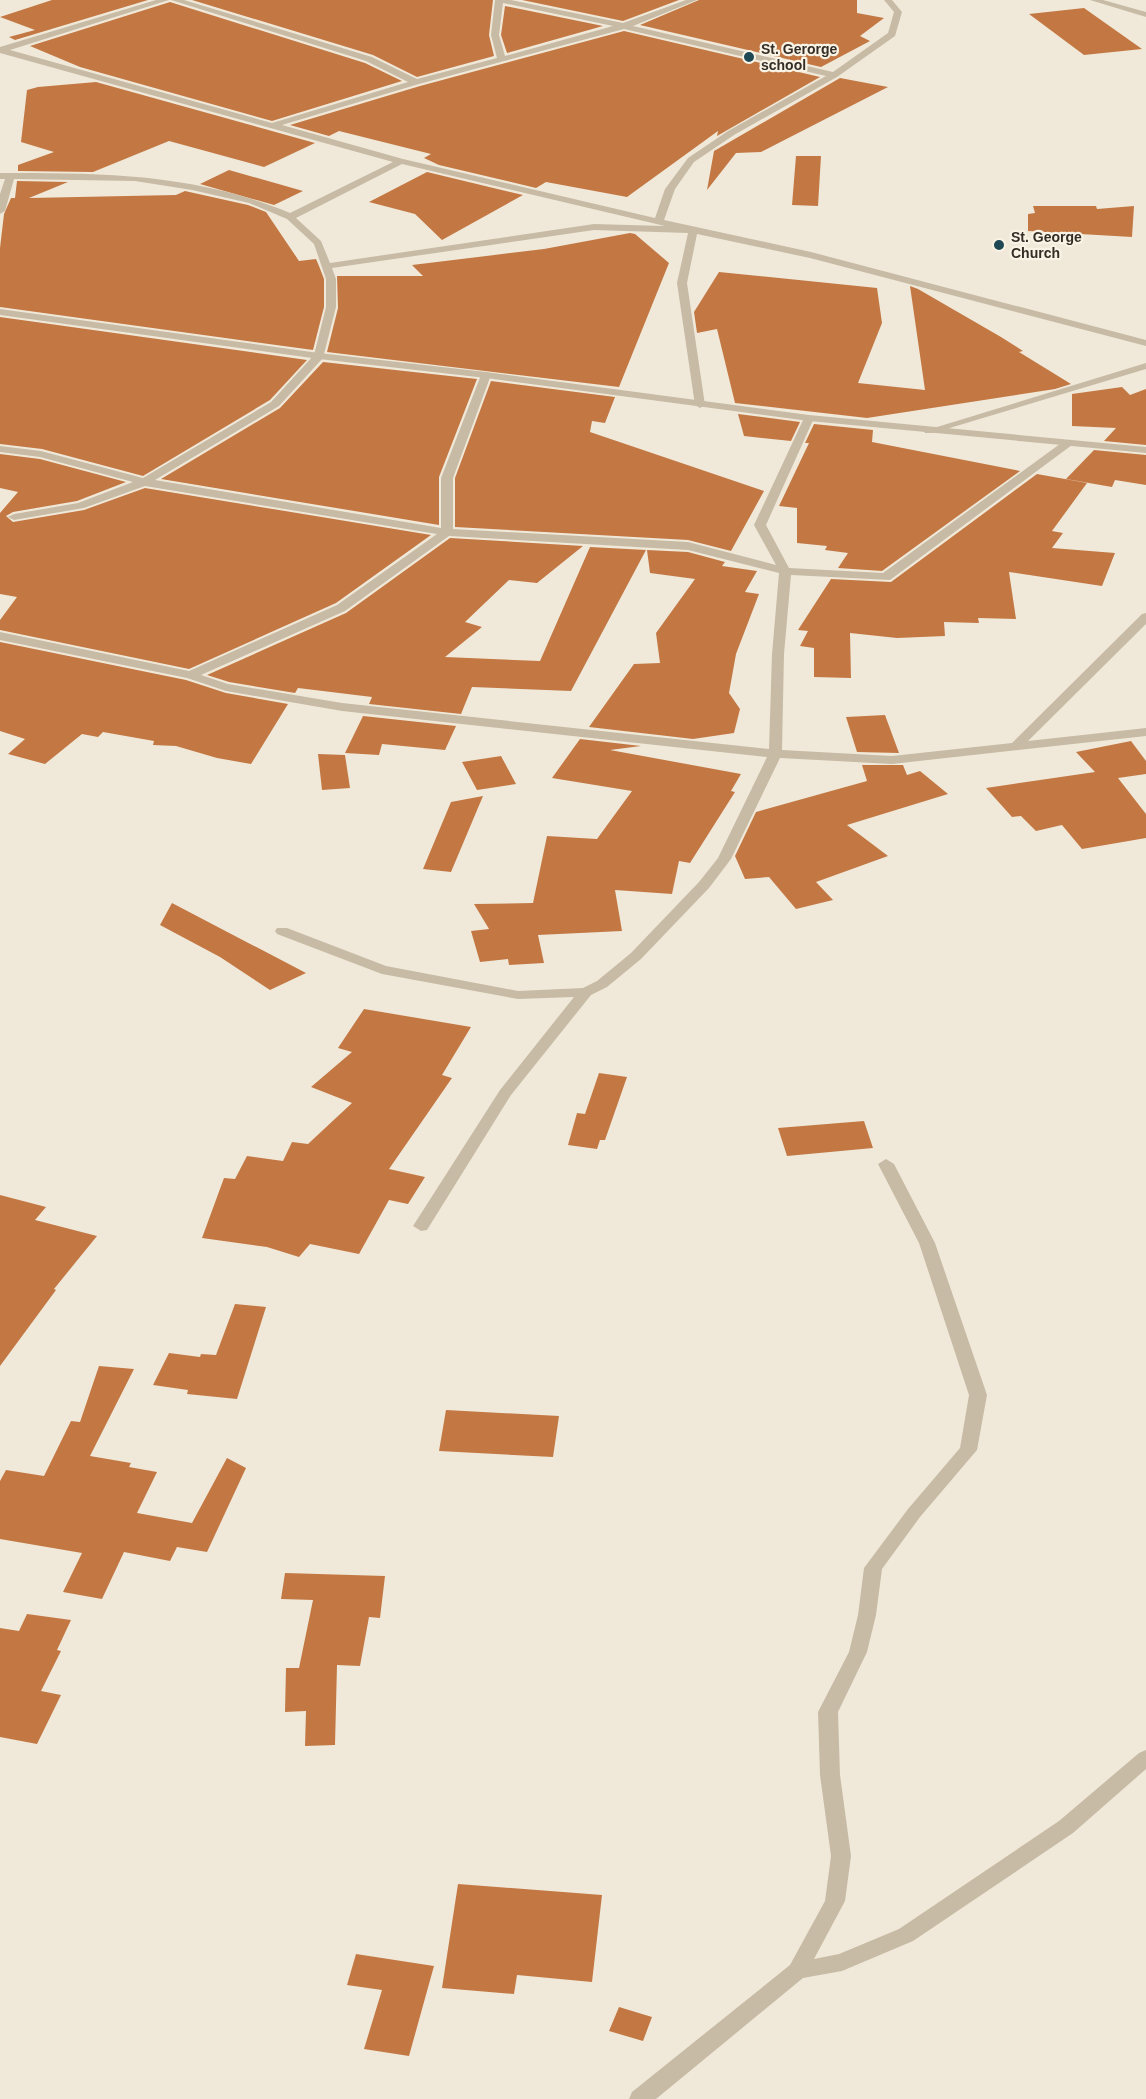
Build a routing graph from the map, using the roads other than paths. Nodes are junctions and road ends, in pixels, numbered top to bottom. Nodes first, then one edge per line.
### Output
1 (165, 0) edge
2 (175, 0) edge
3 (499, 0) edge
4 (693, 0) edge
5 (888, 0) edge
6 (1094, 0) edge
7 (534, 3) edge
8 (1146, 15) edge
9 (624, 26) junction
10 (1, 50) edge
11 (501, 58) junction
12 (834, 75) junction
13 (417, 82) junction
14 (272, 126) junction
15 (401, 161) junction
16 (5, 176) edge
17 (0, 211) edge
18 (290, 217) junction
19 (659, 221) junction
20 (693, 231) junction
21 (328, 266) junction
22 (0, 312) edge
23 (1146, 344) edge
24 (318, 356) junction
25 (1146, 366) edge
26 (486, 375) junction
27 (700, 405) junction
28 (809, 418) junction
29 (929, 431) junction
30 (1068, 443) junction
31 (0, 449) edge
32 (1146, 450) edge
33 (144, 482) junction
34 (14, 517) dead end
35 (447, 532) junction
36 (785, 570) junction
37 (1146, 617) edge
38 (0, 636) edge
39 (190, 675) junction
40 (1146, 732) edge
41 (1015, 747) junction
42 (775, 754) junction
43 (282, 932) dead end
44 (586, 992) junction
45 (886, 1164) dead end
46 (421, 1226) dead end
47 (1146, 1758) edge
48 (797, 1971) junction
49 (640, 2099) edge

1 - 10 street
2 - 13 street
3 - 7 street
3 - 11 street
4 - 9 street
5 - 12 street
6 - 8 street
7 - 9 street
9 - 11 street
9 - 12 street
10 - 14 street
11 - 13 street
12 - 19 street
13 - 14 street
14 - 15 street
15 - 18 street
15 - 19 street
16 - 17 street
16 - 18 street
18 - 21 street
19 - 20 street
20 - 21 street
20 - 23 street
20 - 27 street
21 - 24 street
22 - 24 street
24 - 26 street
24 - 33 street
25 - 29 street
26 - 27 street
26 - 35 street
27 - 28 street
28 - 29 street
28 - 36 street
29 - 30 street
30 - 32 street
30 - 36 street
31 - 33 street
33 - 34 street
33 - 35 street
35 - 36 street
35 - 39 street
36 - 42 street
37 - 41 street
38 - 39 street
39 - 42 street
40 - 41 street
41 - 42 street
42 - 44 street
43 - 44 street
44 - 46 street
45 - 48 street
47 - 48 street
48 - 49 street

